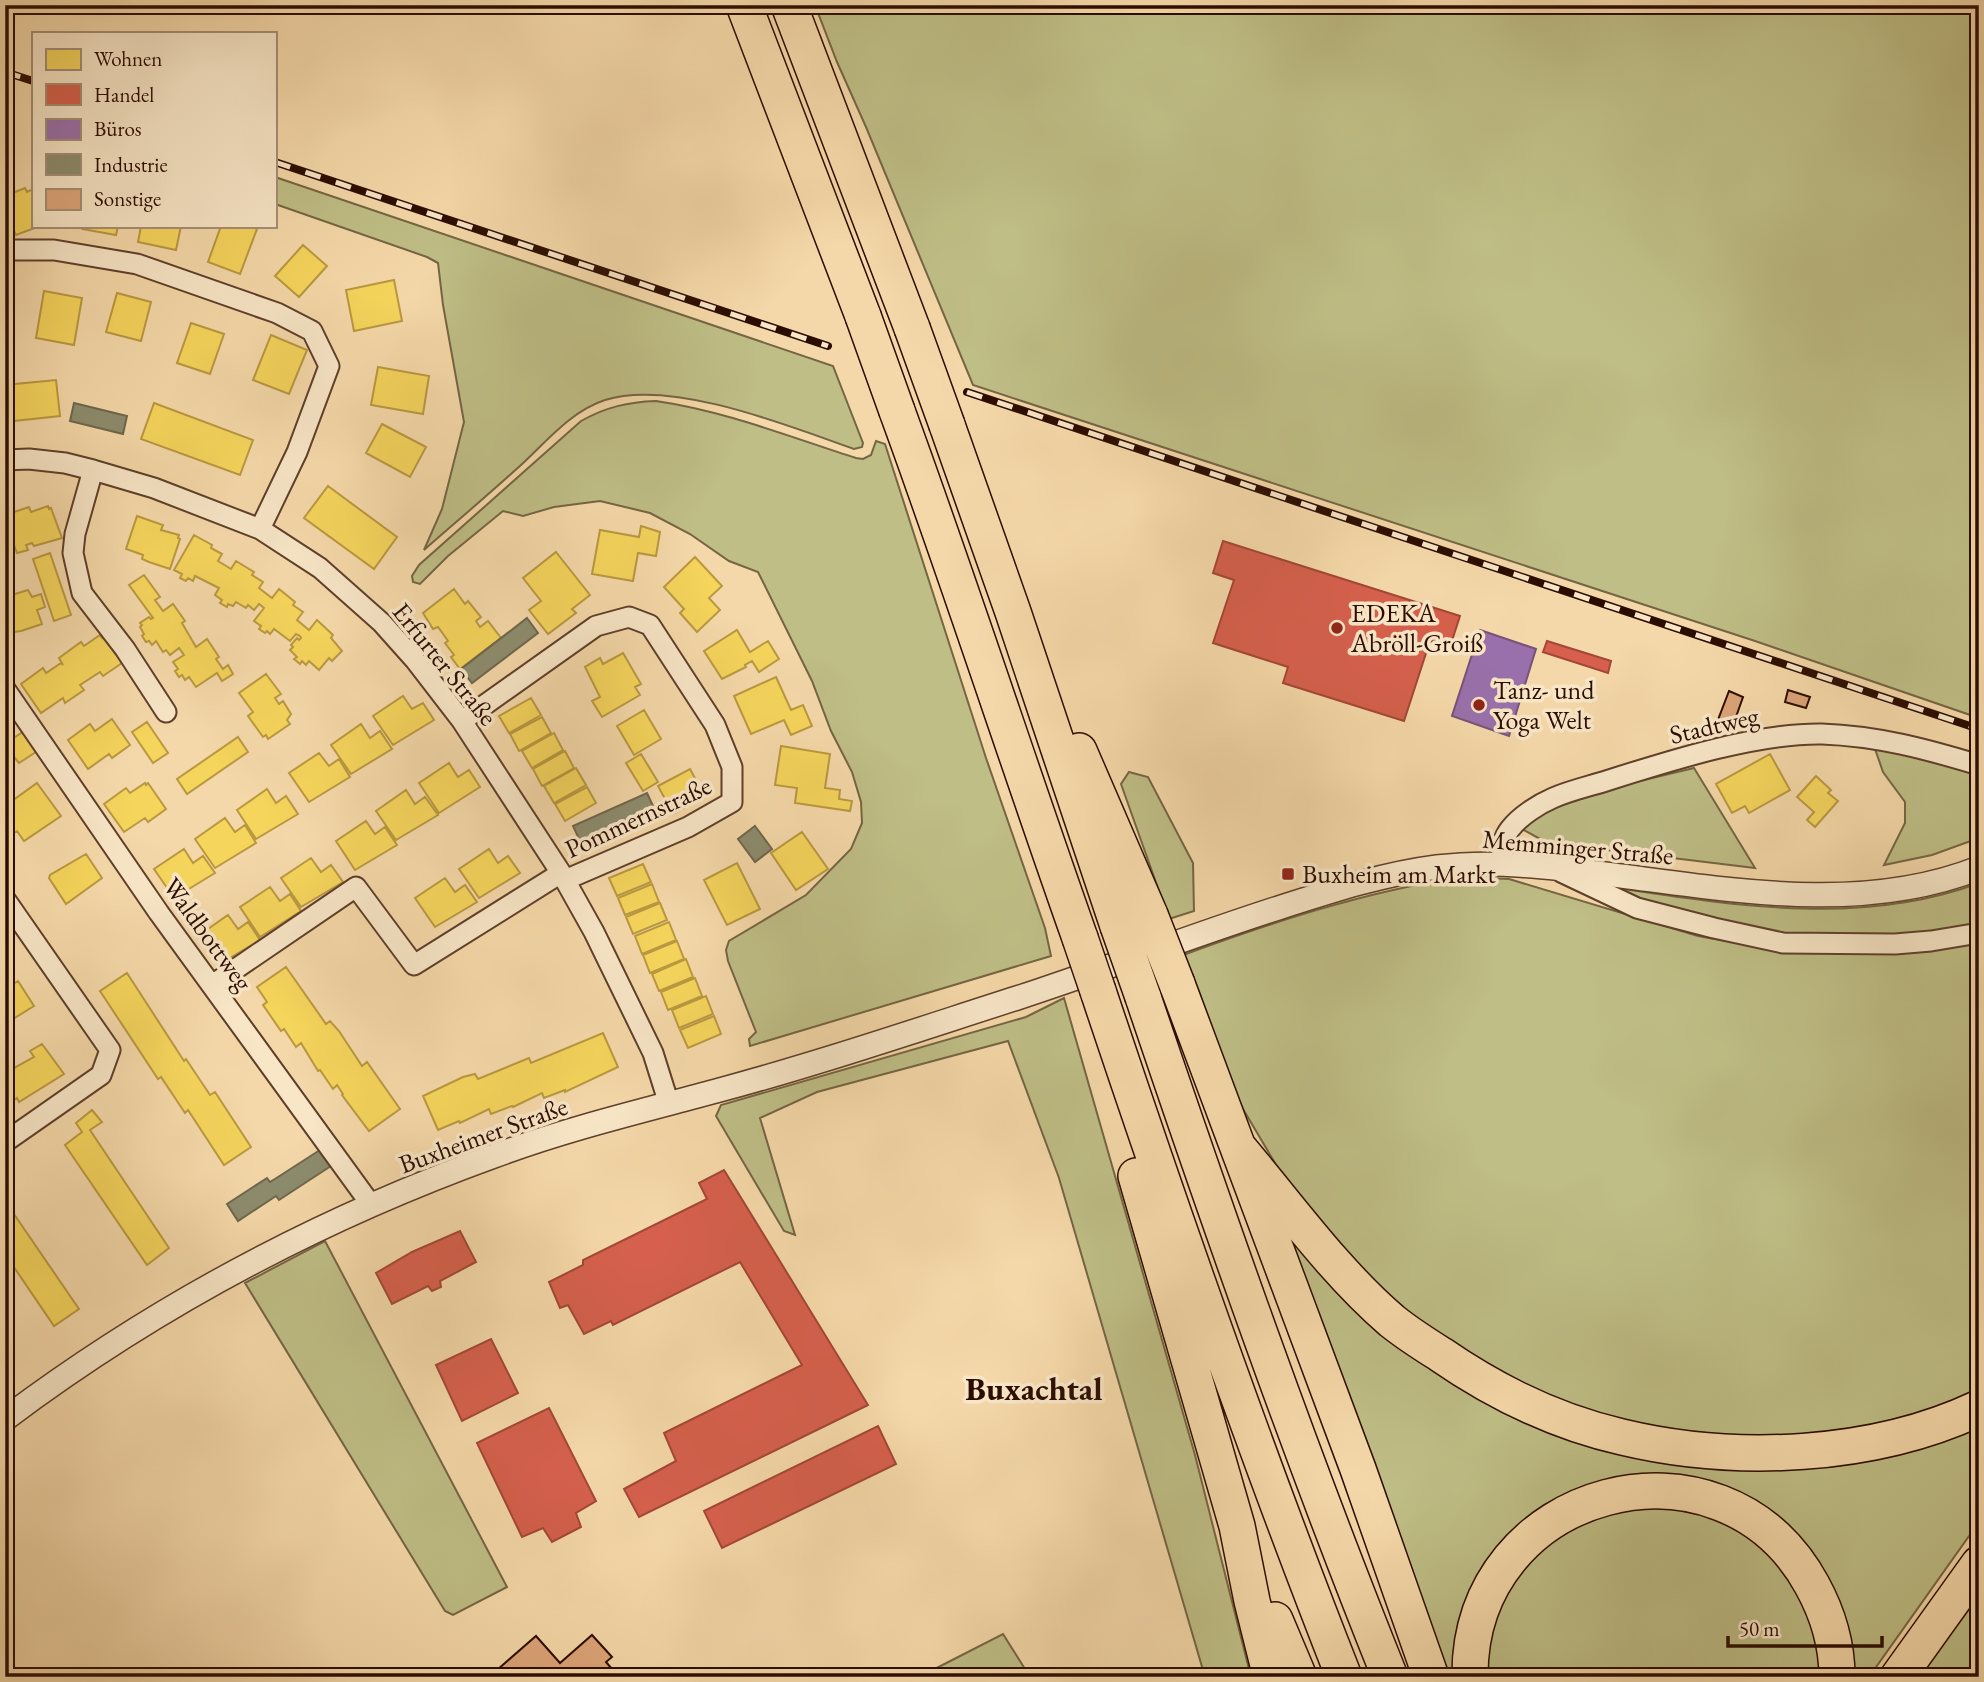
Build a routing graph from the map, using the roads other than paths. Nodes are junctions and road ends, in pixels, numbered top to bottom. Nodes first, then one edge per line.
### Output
1 (744, 5) edge
2 (789, 5) edge
3 (5, 250) edge
4 (5, 460) edge
5 (93, 470) junction
6 (260, 529) junction
7 (5, 689) edge
8 (166, 712) dead end
9 (461, 721) junction
10 (1979, 765) edge
11 (1501, 864) junction
12 (1550, 867) junction
13 (1979, 868) edge
14 (563, 876) junction
15 (5, 899) edge
16 (1134, 920) junction
17 (1979, 933) edge
18 (212, 985) junction
19 (1098, 991) junction
20 (1021, 996) joint
21 (669, 1104) junction
22 (5, 1142) edge
23 (1238, 1147) junction
24 (372, 1206) junction
25 (1979, 1408) edge
26 (5, 1419) edge
27 (1237, 1526) junction
28 (1979, 1564) edge
29 (1271, 1677) edge
30 (1298, 1677) edge
31 (1344, 1677) edge
32 (1390, 1677) edge
33 (1431, 1677) edge
34 (1470, 1677) edge
35 (1837, 1677) edge
36 (1898, 1677) edge

1 - 19 highway, bridge
2 - 16 highway, bridge
3 - 6 street
4 - 5 street, Erfurter Straße
5 - 6 street, Erfurter Straße
5 - 8 street
6 - 9 street, Erfurter Straße
7 - 18 street, Waldbottweg
9 - 14 street, Erfurter Straße
9 - 14 street, Pommernstraße
10 - 11 street, Stadtweg
11 - 12 street, Memminger Straße
11 - 20 street, Memminger Straße
12 - 13 street, Memminger Straße
12 - 17 street
14 - 18 street
14 - 21 street, Erfurter Straße
15 - 22 street
16 - 23 highway, bridge
16 - 32 highway, bridge
18 - 24 street, Waldbottweg
19 - 27 highway
19 - 31 highway
20 - 21 street, Buxheimer Straße
21 - 24 street, Buxheimer Straße
23 - 25 highway
23 - 33 highway
24 - 26 street, Buxheimer Straße
27 - 29 highway
27 - 30 highway
28 - 36 highway
34 - 35 highway

